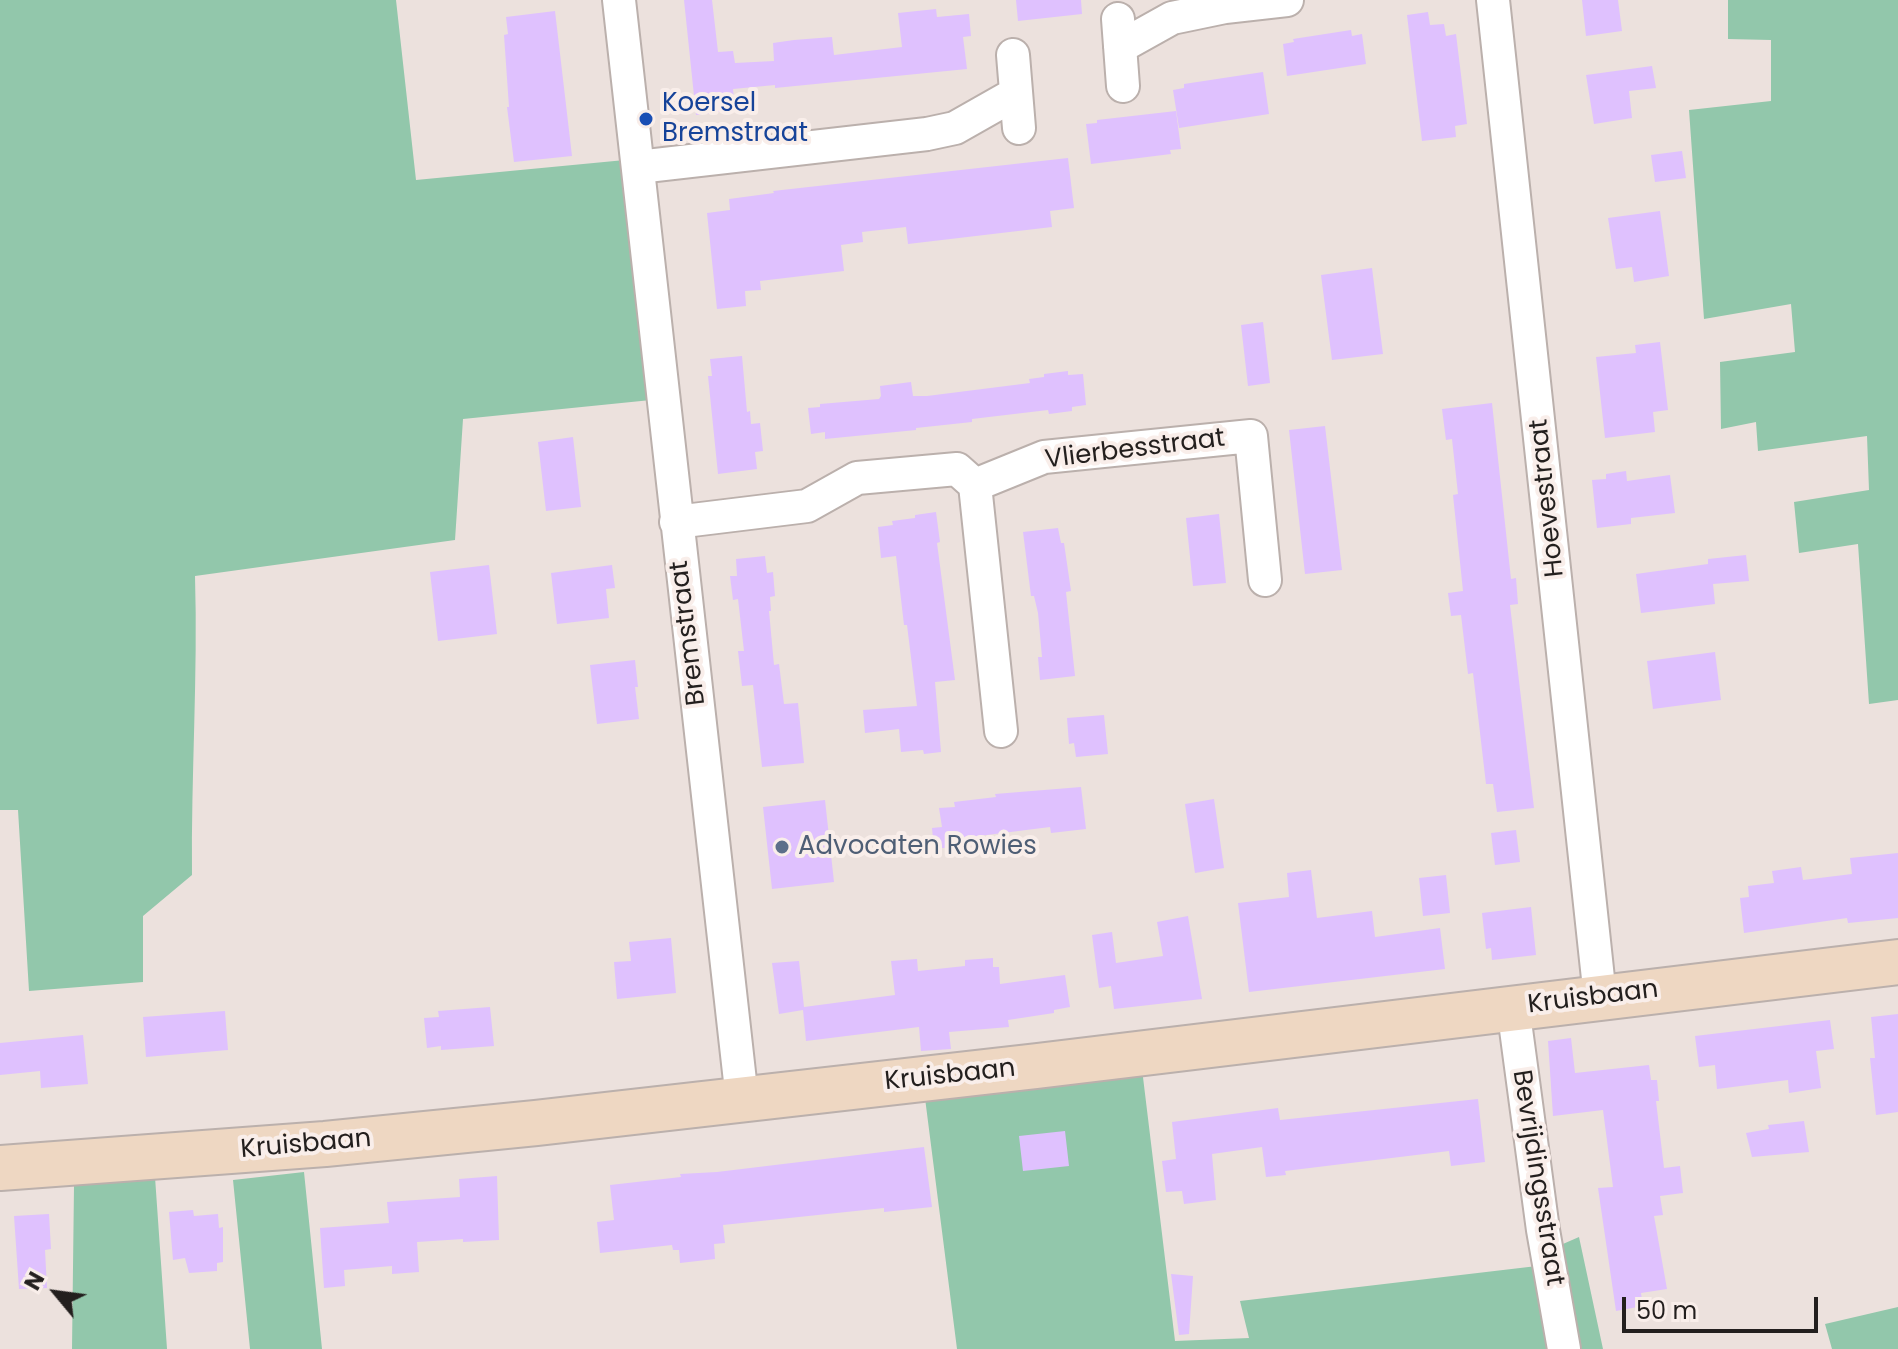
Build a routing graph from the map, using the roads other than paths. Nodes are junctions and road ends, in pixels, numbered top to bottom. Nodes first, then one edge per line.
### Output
1 (619, 0) edge
2 (1287, 0) edge
3 (1493, 0) edge
4 (1013, 55) dead end
5 (1123, 86) dead end
6 (1015, 94) junction
7 (1019, 128) dead end
8 (638, 167) junction
9 (975, 485) junction
10 (676, 522) junction
11 (1265, 580) dead end
12 (1001, 731) dead end
13 (1898, 962) edge
14 (1600, 997) junction
15 (1513, 1007) junction
16 (742, 1099) junction
17 (0, 1168) edge
18 (1564, 1349) edge

1 - 8 street, Bremstraat
2 - 5 street
3 - 14 street, Hoevestraat
4 - 6 street
6 - 7 street
6 - 8 street
8 - 10 street, Bremstraat
9 - 10 street
9 - 11 street, Vlierbesstraat
9 - 12 street
10 - 16 street, Bremstraat
13 - 14 street, Kruisbaan
14 - 15 street, Kruisbaan
15 - 16 street, Kruisbaan
15 - 18 street, Bevrijdingsstraat
16 - 17 street, Kruisbaan

